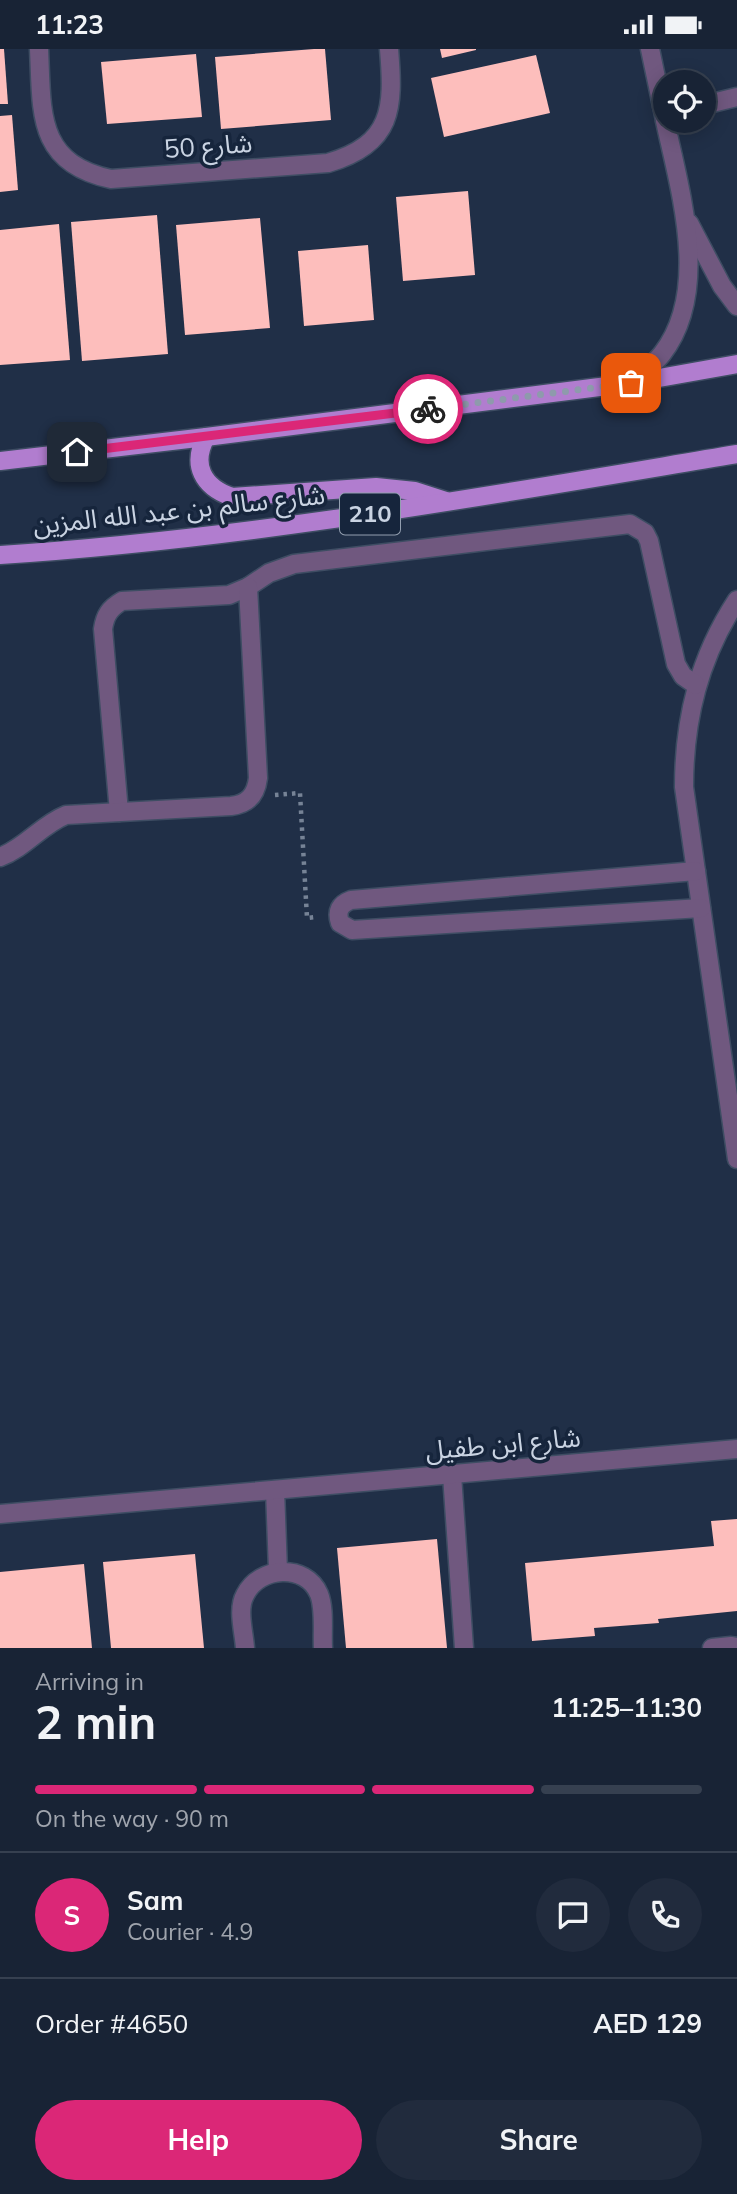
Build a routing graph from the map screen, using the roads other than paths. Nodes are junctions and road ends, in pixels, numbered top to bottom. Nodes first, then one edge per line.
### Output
1 (39, 49) edge
2 (389, 49) edge
3 (650, 49) edge
4 (655, 70) edge
5 (737, 97) edge
6 (716, 102) edge
7 (668, 133) edge
8 (686, 217) junction
9 (737, 306) edge
10 (737, 364) edge
11 (631, 383) junction
12 (206, 437) junction
13 (737, 454) edge
14 (0, 461) edge
15 (451, 502) junction
16 (0, 555) edge
17 (248, 587) junction
18 (737, 600) edge
19 (696, 685) junction
20 (119, 811) junction
21 (0, 857) edge
22 (696, 871) junction
23 (701, 908) junction
24 (737, 1159) edge
25 (737, 1449) edge
26 (452, 1475) junction
27 (275, 1490) junction
28 (0, 1514) edge
29 (278, 1571) junction
30 (737, 1647) edge
31 (245, 1648) edge
32 (323, 1648) edge
33 (464, 1648) edge
34 (712, 1648) edge

1 - 2 street, شارع 50
3 - 4 street
5 - 6 street
7 - 8 street
8 - 9 street
8 - 11 street
10 - 11 main road
11 - 12 main road
12 - 14 main road
12 - 15 main road
13 - 15 main road, شارع سالم بن عبد الله المزين / 210
15 - 16 main road, شارع سالم بن عبد الله المزين / 210
17 - 19 street
17 - 20 street
17 - 20 street
18 - 19 street
19 - 22 street
20 - 21 street
22 - 23 street
22 - 23 street
23 - 24 street
25 - 26 street, شارع ابن طفيل
26 - 27 street, شارع ابن طفيل
26 - 33 street
27 - 28 street, شارع ابن طفيل
27 - 29 street
29 - 31 street
29 - 32 street
30 - 34 street

